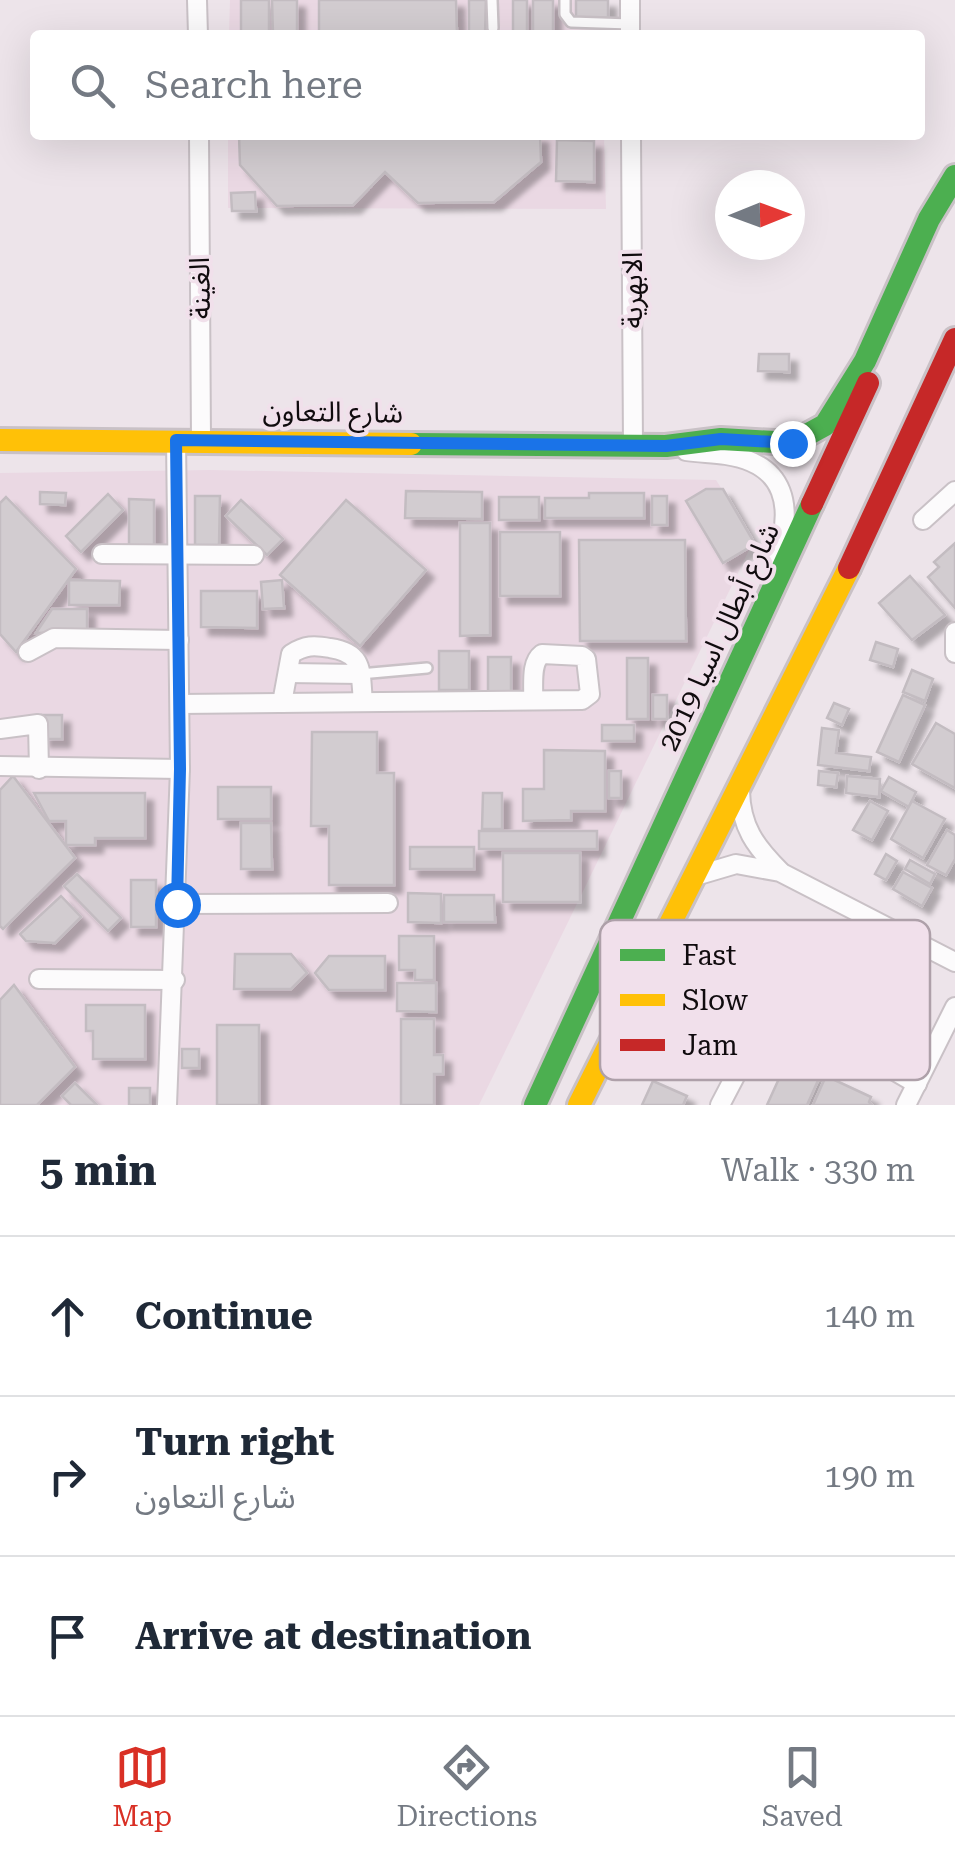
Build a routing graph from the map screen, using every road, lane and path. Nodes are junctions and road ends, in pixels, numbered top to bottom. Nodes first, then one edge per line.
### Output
1 (197, 0) edge
2 (492, 0) edge
3 (565, 0) edge
4 (630, 0) edge
5 (493, 28) dead end
6 (198, 30) edge
7 (630, 30) edge
8 (198, 140) edge
9 (631, 140) edge
10 (955, 176) edge
11 (955, 192) edge
12 (955, 339) edge
13 (955, 364) edge
14 (932, 394) junction
15 (0, 440) edge
16 (176, 440) junction
17 (201, 440) junction
18 (633, 445) junction
19 (666, 446) junction
20 (955, 491) edge
21 (923, 520) dead end
22 (102, 554) dead end
23 (178, 555) junction
24 (254, 556) dead end
25 (955, 632) edge
26 (180, 640) junction
27 (28, 652) dead end
28 (955, 653) edge
29 (427, 668) dead end
30 (288, 672) junction
31 (360, 674) junction
32 (533, 700) dead end
33 (363, 702) junction
34 (282, 703) junction
35 (180, 704) junction
36 (722, 706) junction
37 (0, 729) edge
38 (0, 766) edge
39 (39, 769) junction
40 (180, 769) junction
41 (739, 784) junction
42 (780, 872) junction
43 (692, 877) junction
44 (388, 903) dead end
45 (177, 904) junction
46 (622, 920) edge
47 (671, 920) edge
48 (873, 920) edge
49 (930, 949) edge
50 (955, 962) edge
51 (600, 966) edge
52 (39, 978) dead end
53 (174, 980) junction
54 (955, 1006) edge
55 (930, 1056) edge
56 (600, 1063) edge
57 (733, 1080) edge
58 (909, 1080) edge
59 (918, 1080) edge
60 (916, 1084) junction
61 (168, 1105) edge
62 (535, 1105) edge
63 (579, 1105) edge
64 (720, 1105) edge
65 (906, 1105) edge

1 - 6 street
2 - 5 lane
3 - 7 lane
4 - 7 street
8 - 17 street, الغينة
9 - 18 street, الابهرية
10 - 19 main road, شارع التعاون
11 - 36 main road, شارع أبطال اسيا 2019
12 - 14 main road
13 - 14 street
14 - 41 main road
15 - 16 main road, شارع التعاون
16 - 17 main road, شارع التعاون
16 - 23 street
17 - 18 main road, شارع التعاون
18 - 19 main road, شارع التعاون
19 - 36 street, شارع التعاون
20 - 21 street
22 - 23 street
23 - 24 street
23 - 26 street
25 - 28 street
26 - 27 street
26 - 35 street
29 - 31 lane
30 - 31 street
30 - 31 street
30 - 34 street
31 - 33 street
32 - 33 street
33 - 34 street
34 - 35 street
35 - 40 street
36 - 46 main road, شارع أبطال اسيا 2019
37 - 39 street
38 - 39 street
39 - 40 street
40 - 45 street
41 - 42 street
41 - 43 main road
42 - 43 street
42 - 48 street
43 - 47 main road
44 - 45 street
45 - 53 street
49 - 50 street
51 - 62 main road, شارع أبطال اسيا 2019
52 - 53 street
53 - 61 street
54 - 55 street
56 - 63 main road
57 - 64 street
58 - 60 street
59 - 60 street
60 - 65 street

